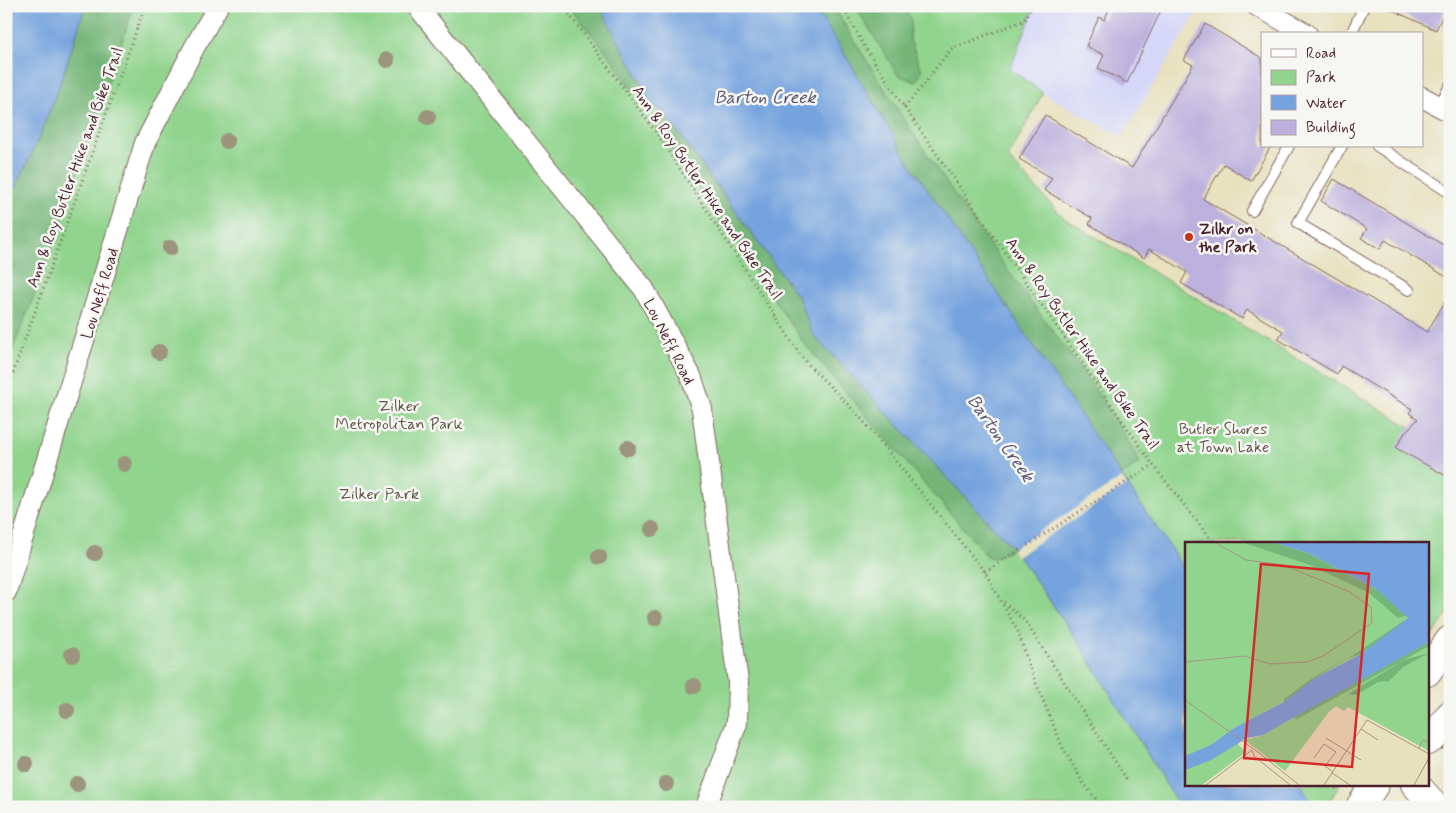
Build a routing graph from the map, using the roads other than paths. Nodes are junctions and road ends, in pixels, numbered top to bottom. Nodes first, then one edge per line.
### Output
1 (218, 6) edge
2 (417, 6) edge
3 (1257, 6) edge
4 (1364, 6) edge
5 (1303, 32) edge
6 (1352, 32) edge
7 (1450, 86) edge
8 (1437, 105) edge
9 (1288, 148) edge
10 (1341, 148) edge
11 (1380, 148) edge
12 (1450, 193) edge
13 (1252, 211) dead end
14 (1409, 290) dead end
15 (6, 592) edge
16 (1450, 640) edge
17 (1428, 671) edge
18 (1450, 715) edge
19 (1428, 741) edge
20 (1417, 786) edge
21 (706, 807) edge
22 (1436, 807) edge

1 - 15 street, Lou Neff Road
2 - 21 street, Lou Neff Road
3 - 5 street
4 - 6 lane
7 - 8 lane
9 - 13 lane
10 - 14 lane
11 - 12 lane
16 - 17 main road
18 - 19 main road
20 - 22 main road

